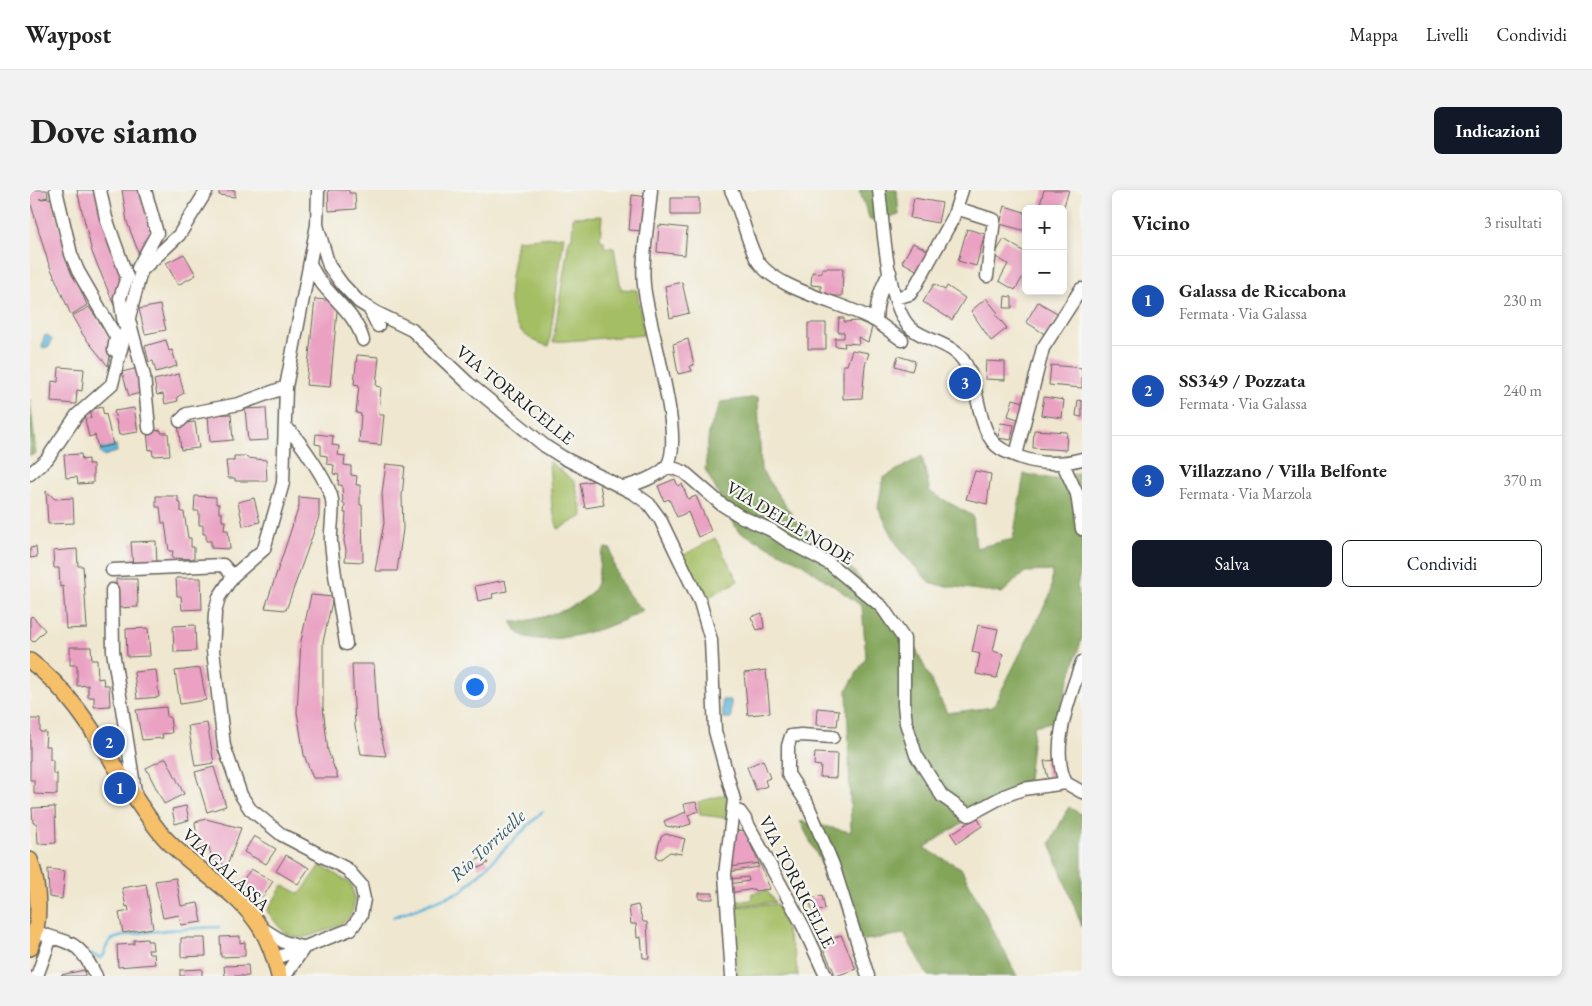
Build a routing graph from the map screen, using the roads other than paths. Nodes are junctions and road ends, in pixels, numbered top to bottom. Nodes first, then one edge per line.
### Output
1 (56, 190) edge
2 (100, 190) edge
3 (145, 190) edge
4 (207, 190) edge
5 (318, 190) edge
6 (652, 190) edge
7 (731, 190) edge
8 (879, 190) edge
9 (962, 190) edge
10 (956, 208) junction
11 (317, 225) junction
12 (310, 263) junction
13 (890, 272) junction
14 (987, 276) dead end
15 (138, 278) junction
16 (1081, 289) edge
17 (895, 298) junction
18 (370, 310) junction
19 (876, 321) junction
20 (127, 323) junction
21 (378, 326) dead end
22 (363, 340) dead end
23 (902, 340) dead end
24 (286, 387) junction
25 (103, 394) junction
26 (180, 421) dead end
27 (285, 427) junction
28 (149, 428) dead end
29 (1016, 455) junction
30 (1082, 458) edge
31 (1063, 464) junction
32 (667, 466) junction
33 (30, 474) edge
34 (623, 487) junction
35 (1082, 529) edge
36 (112, 570) dead end
37 (233, 576) junction
38 (112, 590) dead end
39 (346, 644) dead end
40 (30, 661) edge
41 (1082, 662) edge
42 (833, 737) dead end
43 (1066, 783) junction
44 (1082, 792) edge
45 (136, 798) junction
46 (734, 809) junction
47 (30, 860) edge
48 (260, 927) junction
49 (36, 932) junction
50 (51, 937) junction
51 (30, 948) edge
52 (304, 948) junction
53 (274, 958) junction
54 (36, 976) edge
55 (96, 976) edge
56 (279, 976) edge
57 (286, 976) edge
58 (732, 976) edge
59 (826, 976) edge
60 (868, 976) edge

1 - 25 street
2 - 20 street
3 - 15 street
4 - 15 street
5 - 11 street
6 - 32 street
7 - 19 street
8 - 13 street
9 - 10 street
10 - 14 street
10 - 17 street
11 - 12 street
11 - 18 street, VIA TORRICELLE
12 - 22 street
12 - 24 street
13 - 17 street
13 - 19 street
15 - 20 street
16 - 29 street
17 - 29 street
18 - 21 street, VIA TORRICELLE
18 - 34 street, VIA TORRICELLE
19 - 23 street
20 - 25 street
20 - 28 street
24 - 26 street
24 - 27 street
25 - 33 street
27 - 37 street
27 - 39 street
29 - 31 street
30 - 31 street
31 - 35 street
32 - 34 street
32 - 43 street, VIA DELLE NODE
34 - 46 street, VIA TORRICELLE
36 - 37 street
37 - 52 street
38 - 45 street, VIA GALASSA
40 - 45 main road, VIA GALASSA
41 - 43 street
42 - 60 street, VIA TORRICELLE
43 - 44 street
45 - 48 main road, VIA GALASSA
46 - 58 street, VIA TORRICELLE
46 - 59 street, VIA TORRICELLE
47 - 49 main road
48 - 52 street
48 - 53 main road, VIA GALASSA
49 - 50 street
49 - 51 main road
50 - 54 street
50 - 55 street
52 - 53 street
52 - 57 street
53 - 56 main road, VIA GALASSA

